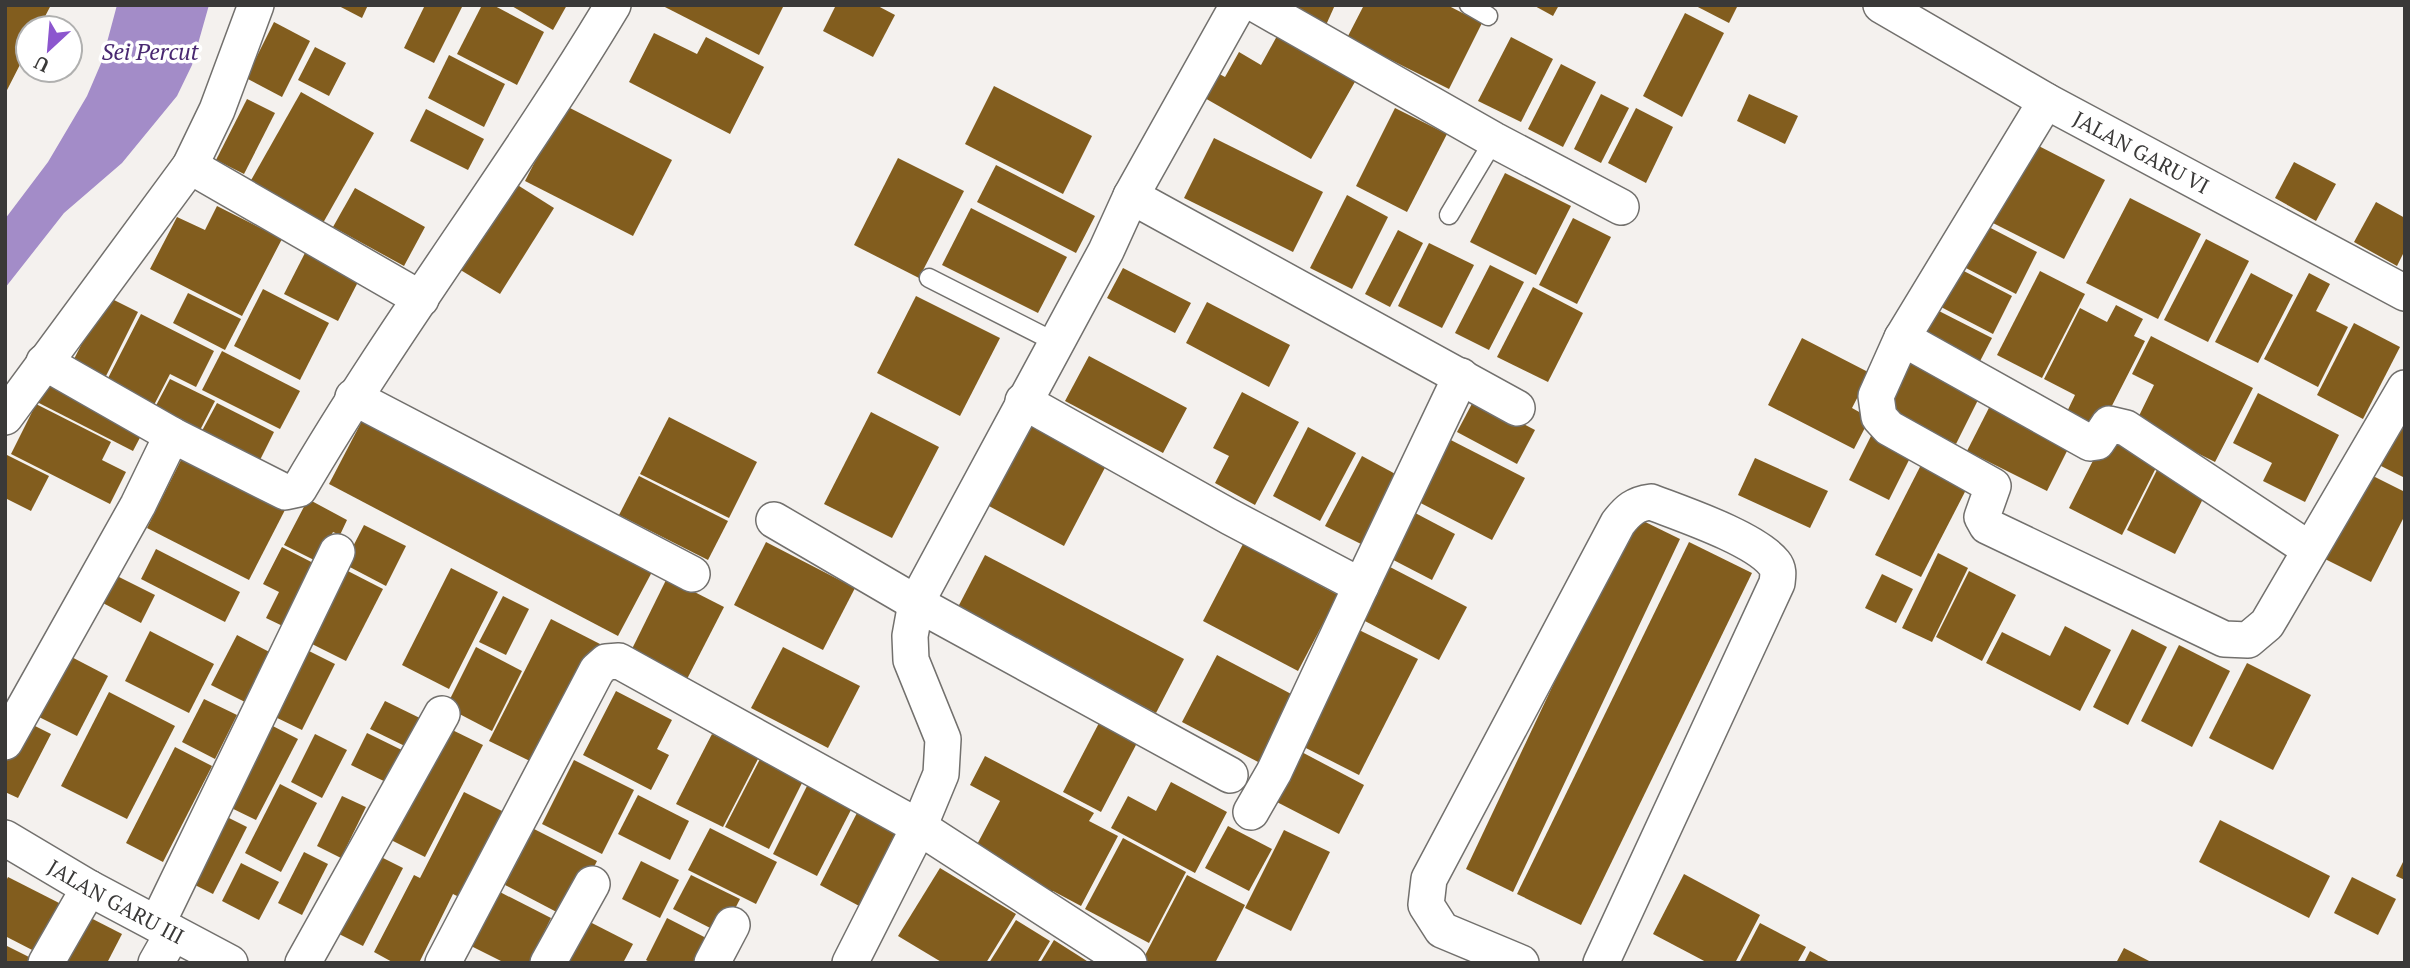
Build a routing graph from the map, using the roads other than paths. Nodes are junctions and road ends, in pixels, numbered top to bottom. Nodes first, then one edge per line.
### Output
1 (256, 5) edge
2 (1238, 5) edge
3 (1257, 5) edge
4 (1469, 5) edge
5 (1881, 5) edge
6 (602, 9) edge
7 (1488, 16) dead end
8 (2046, 101) junction
9 (1494, 139) junction
10 (190, 166) junction
11 (1131, 196) junction
12 (1620, 207) dead end
13 (1449, 215) dead end
14 (929, 278) dead end
15 (2405, 293) edge
16 (421, 299) junction
17 (1902, 338) junction
18 (1055, 342) junction
19 (44, 362) junction
20 (1461, 376) junction
21 (2405, 388) edge
22 (353, 397) junction
23 (1023, 401) junction
24 (1517, 408) dead end
25 (5, 417) edge
26 (172, 435) junction
27 (774, 520) dead end
28 (2309, 549) junction
29 (337, 552) dead end
30 (692, 574) dead end
31 (1361, 586) junction
32 (916, 603) junction
33 (442, 715) dead end
34 (5, 742) edge
35 (1230, 775) dead end
36 (1251, 811) dead end
37 (919, 827) junction
38 (5, 838) edge
39 (593, 884) dead end
40 (89, 888) junction
41 (732, 925) dead end
42 (165, 929) junction
43 (46, 963) edge
44 (156, 963) edge
45 (230, 963) edge
46 (303, 963) edge
47 (443, 963) edge
48 (548, 963) edge
49 (712, 963) edge
50 (850, 963) edge
51 (1129, 963) edge
52 (1521, 963) edge
53 (1601, 963) edge

1 - 10 street
2 - 11 street
3 - 9 street
4 - 7 lane
5 - 8 street, JALAN GARU VI
6 - 16 street
8 - 15 street, JALAN GARU VI
8 - 17 street
9 - 12 street
9 - 13 lane
10 - 16 street
10 - 19 street
11 - 18 street
11 - 20 street
14 - 18 lane
16 - 22 street
17 - 28 street
17 - 28 street
18 - 23 street
19 - 25 street
19 - 26 street
20 - 24 street
20 - 31 street
21 - 28 street
22 - 26 street
22 - 30 street
23 - 31 street
23 - 32 street
26 - 34 street
27 - 32 street
29 - 42 street
31 - 36 street
32 - 35 street
32 - 37 street
33 - 46 street
37 - 47 street
37 - 50 street
37 - 51 street
38 - 40 street, JALAN GARU III
39 - 48 street
40 - 42 street, JALAN GARU III
40 - 43 street
41 - 49 street
42 - 44 street
42 - 45 street, JALAN GARU III
52 - 53 street

